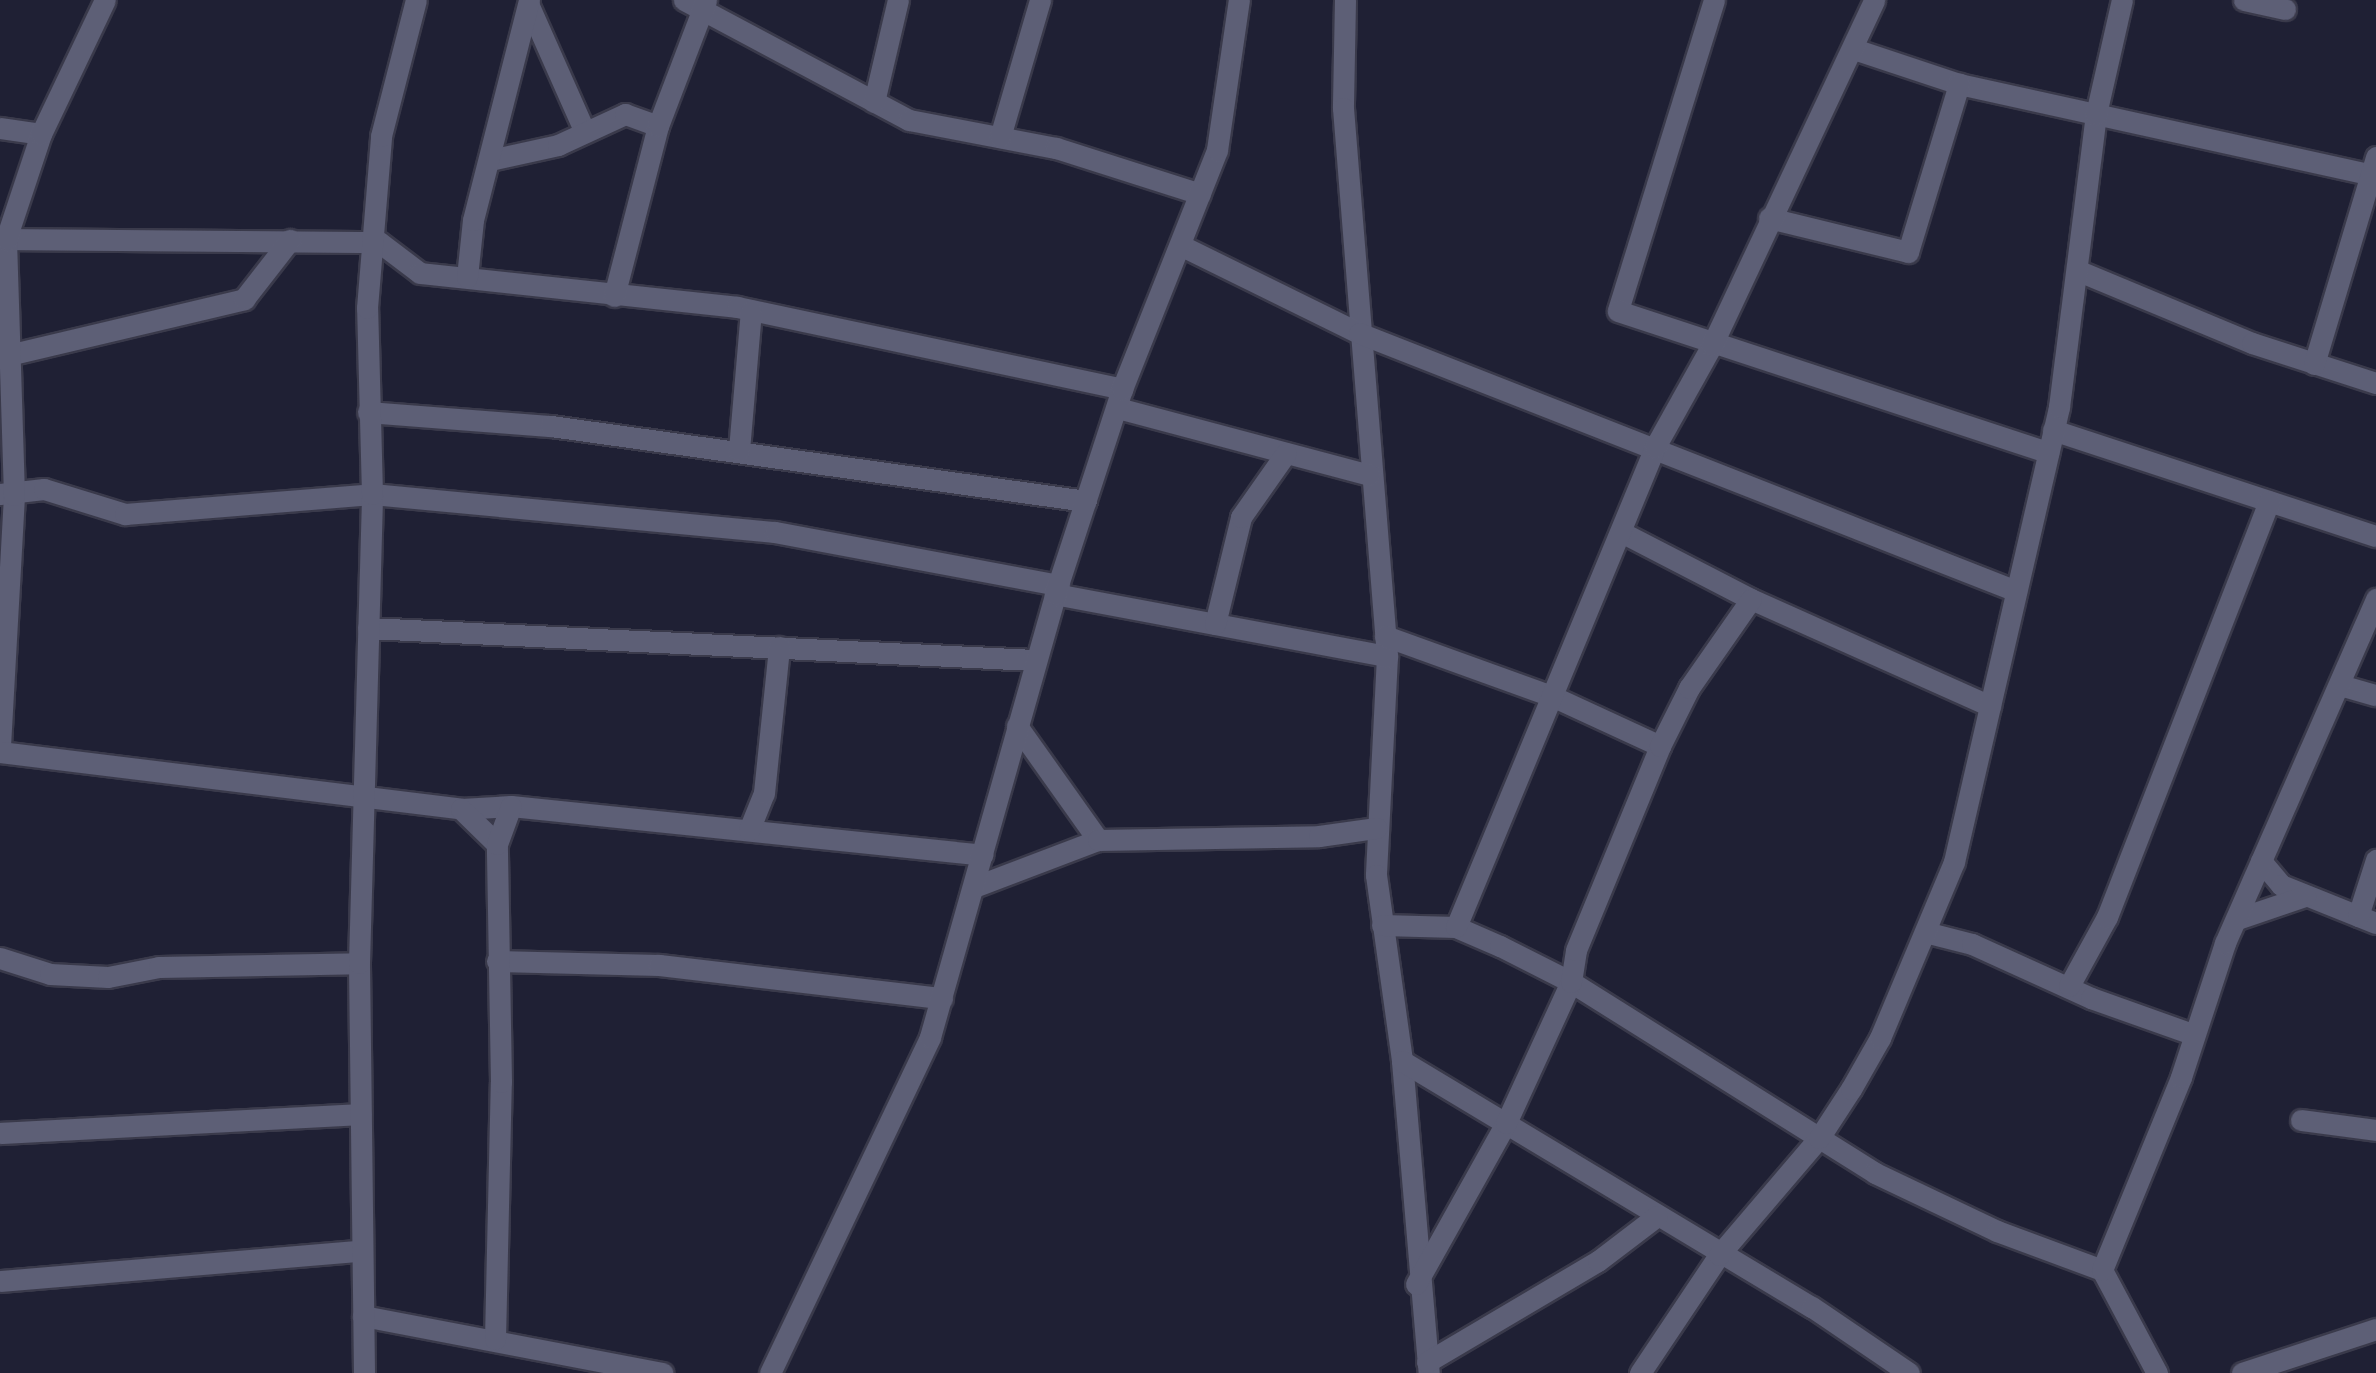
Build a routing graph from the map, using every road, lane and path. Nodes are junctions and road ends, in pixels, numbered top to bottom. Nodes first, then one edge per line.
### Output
1 (105, 0) edge
2 (416, 0) edge
3 (684, 0) edge
4 (898, 0) edge
5 (1040, 0) edge
6 (1239, 0) edge
7 (1345, 0) edge
8 (1714, 0) edge
9 (1874, 0) edge
10 (2122, 0) edge
11 (2244, 0) edge
12 (529, 3) edge
13 (705, 6) edge
14 (2285, 9) dead end
15 (1854, 49) junction
16 (1959, 84) junction
17 (874, 102) junction
18 (2096, 114) junction
19 (658, 126) junction
20 (0, 128) edge
21 (584, 130) junction
22 (41, 134) junction
23 (1000, 137) junction
24 (490, 160) junction
25 (2374, 169) edge
26 (1200, 194) junction
27 (1769, 218) junction
28 (5, 225) edge
29 (290, 240) junction
30 (371, 241) junction
31 (1182, 246) junction
32 (2079, 271) junction
33 (467, 277) junction
34 (614, 296) junction
35 (751, 311) junction
36 (1359, 333) junction
37 (1712, 345) junction
38 (8, 355) junction
39 (2314, 364) junction
40 (2376, 383) edge
41 (5, 384) edge
42 (1120, 398) junction
43 (369, 412) junction
44 (2053, 430) junction
45 (1655, 447) junction
46 (739, 450) junction
47 (2048, 452) junction
48 (1286, 453) junction
49 (1369, 475) junction
50 (372, 494) junction
51 (7, 495) edge
52 (1086, 501) junction
53 (2269, 501) junction
54 (1623, 533) junction
55 (2376, 536) edge
56 (1057, 589) junction
57 (2016, 591) junction
58 (6, 597) edge
59 (2376, 598) edge
60 (1751, 599) junction
61 (1215, 624) junction
62 (368, 628) junction
63 (1386, 646) junction
64 (779, 647) junction
65 (1035, 660) junction
66 (2340, 685) junction
67 (2376, 695) edge
68 (1554, 697) junction
69 (1990, 706) junction
70 (1017, 726) junction
71 (0, 746) edge
72 (1660, 746) junction
73 (0, 752) edge
74 (364, 797) junction
75 (511, 806) junction
76 (461, 809) junction
77 (1376, 828) junction
78 (749, 830) junction
79 (1098, 839) junction
80 (497, 844) junction
81 (982, 855) junction
82 (2376, 860) edge
83 (2261, 861) junction
84 (974, 887) junction
85 (2305, 896) junction
86 (2240, 918) junction
87 (2367, 919) edge
88 (1382, 925) junction
89 (1456, 927) junction
90 (1925, 932) junction
91 (0, 958) edge
92 (497, 961) junction
93 (359, 963) junction
94 (1571, 982) junction
95 (2069, 986) junction
96 (942, 998) junction
97 (2192, 1034) junction
98 (1402, 1061) junction
99 (360, 1114) junction
100 (2301, 1120) dead end
101 (1506, 1123) junction
102 (2376, 1130) edge
103 (0, 1133) edge
104 (1819, 1138) junction
105 (1657, 1216) junction
106 (361, 1251) junction
107 (1718, 1255) junction
108 (2102, 1270) junction
109 (0, 1281) edge
110 (1416, 1284) junction
111 (363, 1316) junction
112 (2376, 1329) edge
113 (495, 1339) junction
114 (1428, 1368) edge
115 (364, 1373) edge
116 (663, 1373) edge
117 (770, 1373) edge
118 (1640, 1373) edge
119 (1909, 1373) edge
120 (2158, 1373) edge
121 (2242, 1373) edge

1 - 22 street
2 - 30 street
3 - 13 street
4 - 17 street
5 - 23 street
6 - 26 street
7 - 36 street
8 - 37 street
9 - 15 street
10 - 18 street
11 - 14 street
12 - 21 street
12 - 24 street
13 - 17 street
13 - 19 street
15 - 16 street
15 - 27 street
16 - 18 street
16 - 27 street
17 - 23 street
18 - 25 street
18 - 32 street
19 - 21 street
19 - 34 street
20 - 22 street
21 - 24 street
22 - 28 street
23 - 26 street
24 - 33 street
25 - 39 street
26 - 31 street
27 - 37 street
28 - 29 street
28 - 38 street
29 - 30 street
29 - 38 street
30 - 33 street
30 - 43 street
31 - 36 street
31 - 42 street
32 - 39 street
32 - 44 street
33 - 34 street
34 - 35 street
35 - 42 street
35 - 46 street
36 - 45 street
36 - 49 street
37 - 45 street
37 - 47 street
38 - 41 street
39 - 40 street
41 - 51 street
42 - 48 street
42 - 52 street
43 - 46 street
43 - 50 street
44 - 47 street
44 - 53 street
45 - 54 street
45 - 57 street
46 - 52 street
47 - 57 street
48 - 49 street
48 - 61 street
49 - 63 street
50 - 51 street
50 - 56 street
50 - 62 street
51 - 58 street
52 - 56 street
53 - 55 street
53 - 95 street
54 - 60 street
54 - 68 street
56 - 61 street
56 - 65 street
57 - 69 street
58 - 71 street
59 - 66 street
60 - 69 street
60 - 72 street
61 - 63 street
62 - 64 street
62 - 74 street
63 - 68 street
63 - 77 street
64 - 65 street
64 - 78 street
65 - 70 street
66 - 67 street
66 - 83 street
68 - 72 street
68 - 89 street
69 - 90 street
70 - 79 street
70 - 81 street
72 - 94 street
73 - 74 street
74 - 76 street
74 - 93 street
75 - 76 street
75 - 78 street
75 - 80 street
76 - 80 street
77 - 79 street
77 - 88 street
78 - 81 street
79 - 84 street
80 - 92 street
81 - 84 street
82 - 87 street
83 - 85 street
83 - 86 street
84 - 96 street
85 - 86 street
85 - 87 street
86 - 97 street
88 - 89 street
88 - 98 street
89 - 94 street
90 - 95 street
90 - 104 street
91 - 93 street
92 - 96 street
92 - 113 street
93 - 99 street
94 - 101 street
94 - 104 street
95 - 97 street
96 - 117 street
97 - 108 street
98 - 101 street
98 - 110 street
99 - 103 street
99 - 106 street
100 - 102 street
101 - 105 street
101 - 110 street
104 - 107 street
104 - 108 street
105 - 107 street
105 - 114 street
106 - 109 street
106 - 111 street
107 - 118 street
107 - 119 street
108 - 120 street
110 - 114 street
111 - 113 street
111 - 115 street
112 - 121 street
113 - 116 street

